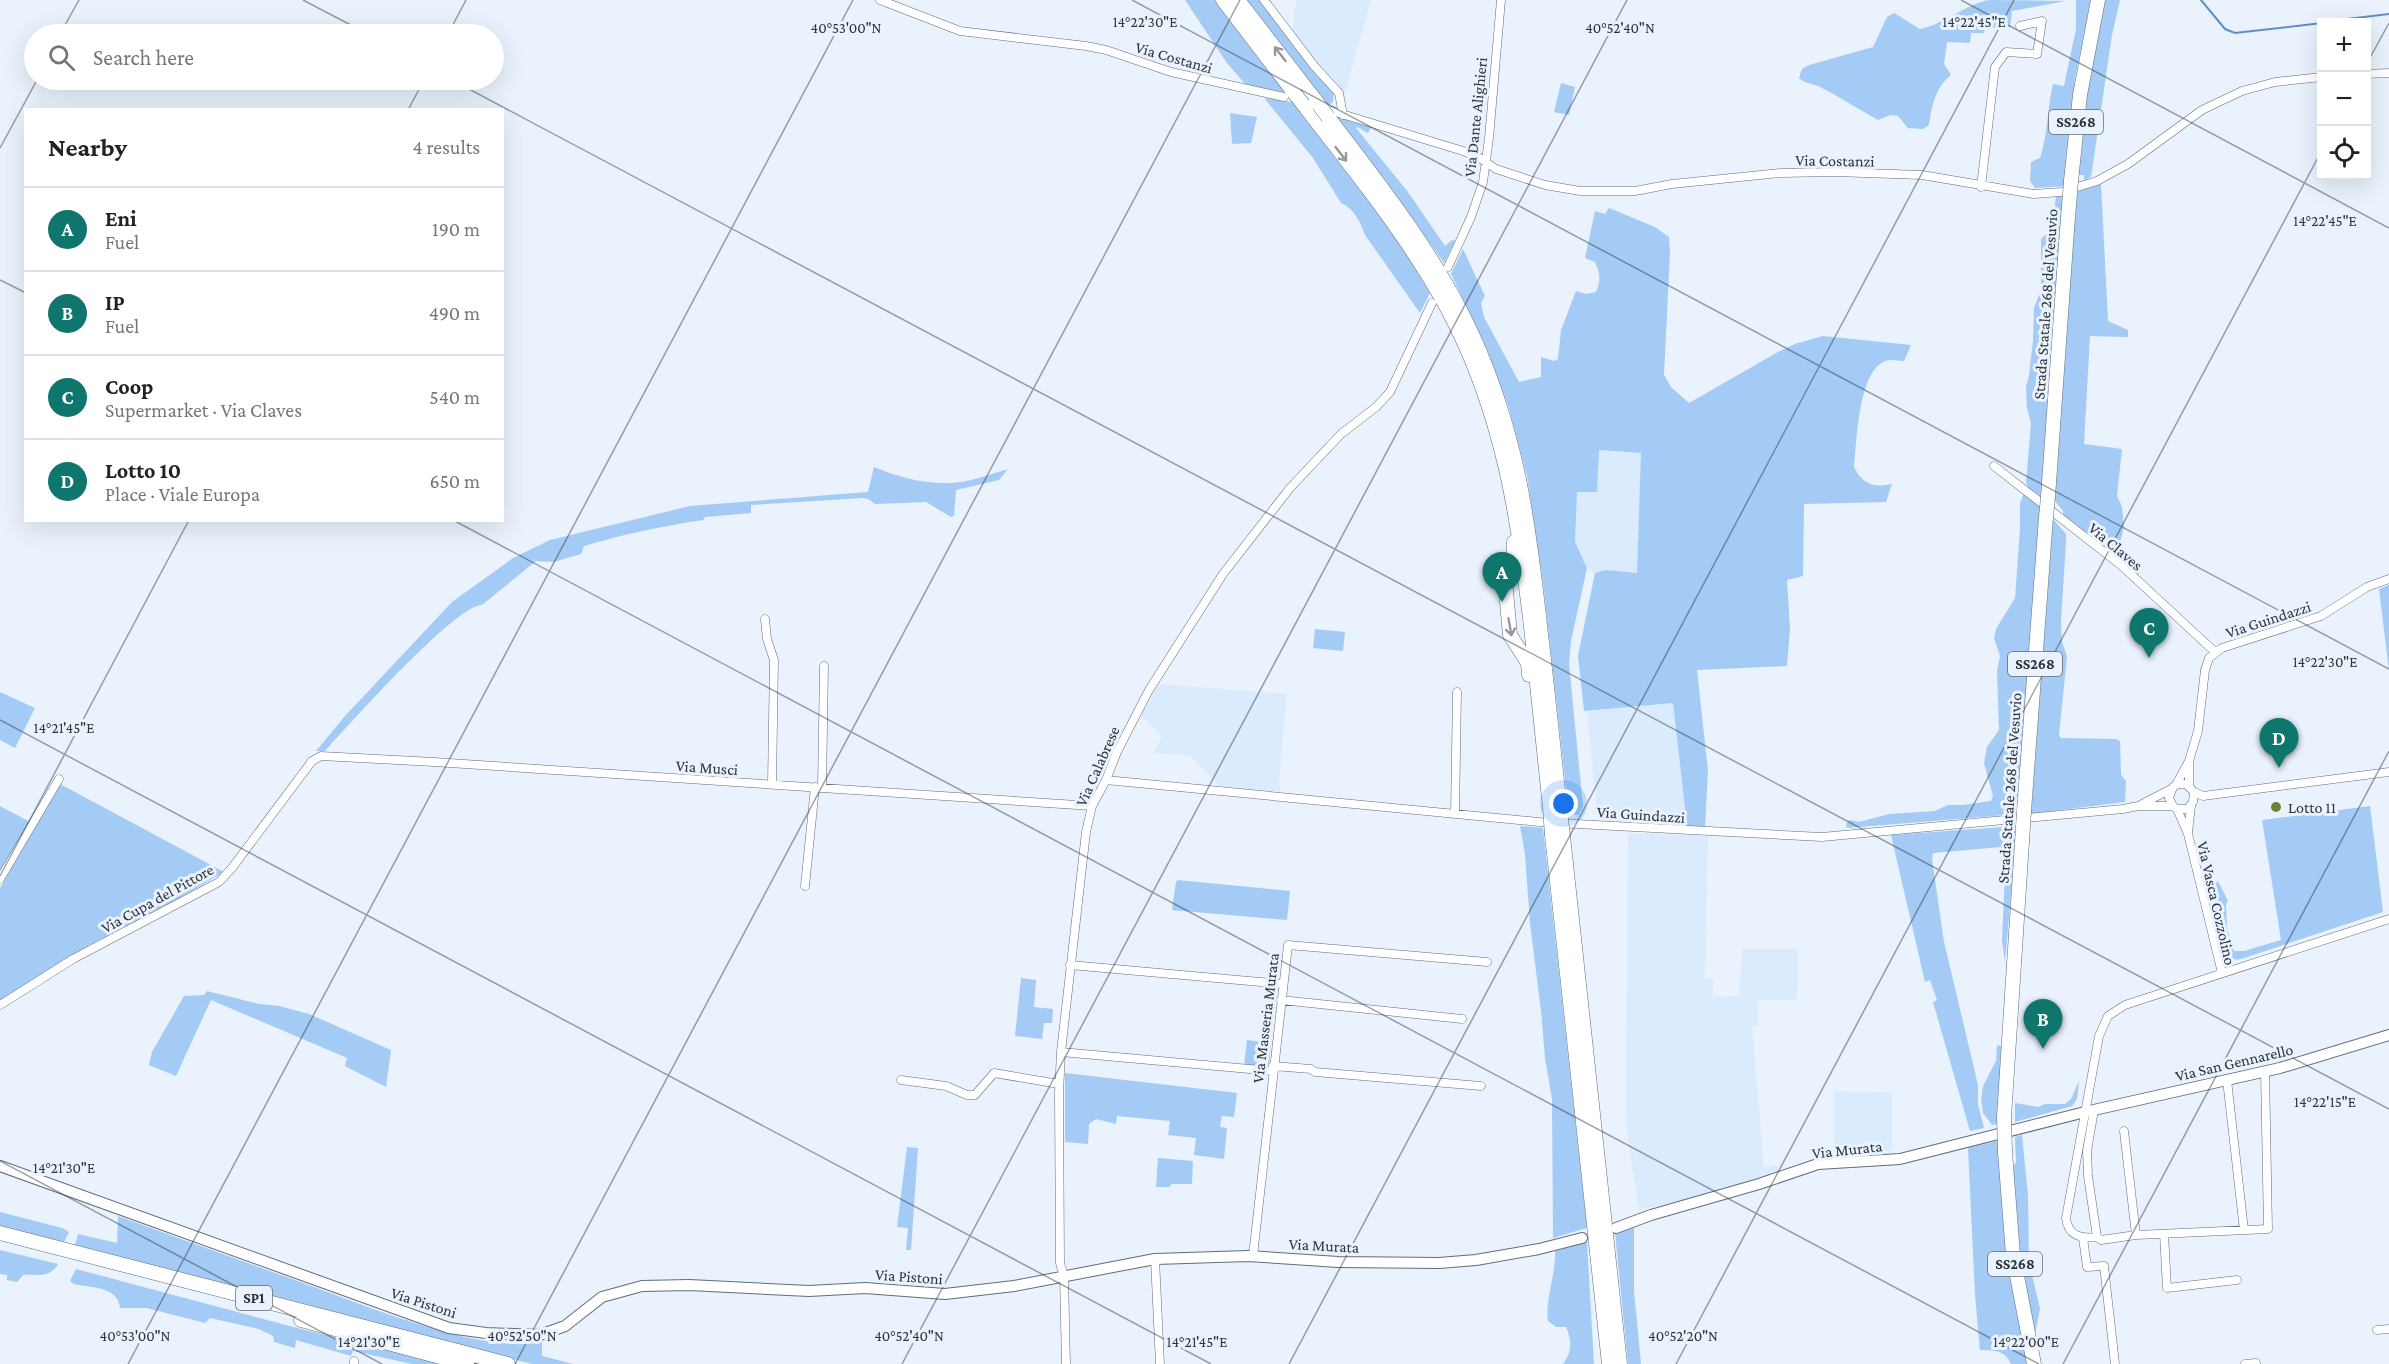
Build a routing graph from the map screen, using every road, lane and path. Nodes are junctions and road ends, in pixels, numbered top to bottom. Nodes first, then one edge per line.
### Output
1 (880, 0) edge
2 (1223, 0) edge
3 (1238, 0) edge
4 (1264, 0) edge
5 (1501, 0) edge
6 (2098, 0) edge
7 (894, 3) edge
8 (2020, 26) dead end
9 (2389, 73) edge
10 (2371, 74) edge
11 (2317, 77) edge
12 (1290, 95) junction
13 (1311, 104) junction
14 (1330, 114) junction
15 (1343, 115) junction
16 (1486, 164) junction
17 (1981, 187) junction
18 (1448, 267) dead end
19 (1431, 303) dead end
20 (1506, 463) junction
21 (1994, 466) dead end
22 (2389, 579) edge
23 (765, 619) dead end
24 (2216, 652) junction
25 (824, 666) dead end
26 (1457, 692) dead end
27 (1542, 735) junction
28 (321, 756) joint
29 (2189, 760) junction
30 (2389, 772) edge
31 (59, 779) dead end
32 (1106, 780) junction
33 (772, 784) junction
34 (2174, 787) junction
35 (818, 788) junction
36 (2192, 789) junction
37 (2203, 796) junction
38 (2192, 804) junction
39 (1092, 806) junction
40 (2138, 806) junction
41 (2175, 807) junction
42 (1555, 809) junction
43 (1455, 814) junction
44 (2188, 834) junction
45 (1558, 835) junction
46 (0, 879) edge
47 (805, 886) dead end
48 (2389, 919) edge
49 (1487, 962) dead end
50 (1070, 965) junction
51 (2222, 973) junction
52 (1282, 984) junction
53 (1281, 1000) junction
54 (0, 1005) edge
55 (1462, 1019) dead end
56 (2389, 1035) edge
57 (1061, 1052) junction
58 (1273, 1069) junction
59 (2265, 1071) junction
60 (901, 1080) dead end
61 (2227, 1080) junction
62 (1059, 1084) junction
63 (1481, 1086) dead end
64 (2089, 1111) junction
65 (2124, 1131) dead end
66 (0, 1166) edge
67 (1616, 1228) dead end
68 (2244, 1230) junction
69 (0, 1233) edge
70 (2164, 1234) junction
71 (2136, 1235) junction
72 (2097, 1237) junction
73 (1582, 1238) dead end
74 (2083, 1238) junction
75 (0, 1242) edge
76 (1253, 1257) junction
77 (1155, 1259) junction
78 (1064, 1276) junction
79 (2237, 1280) dead end
80 (1605, 1325) junction
81 (2389, 1329) edge
82 (2377, 1330) dead end
83 (2034, 1361) edge
84 (2256, 1363) edge
85 (467, 1364) edge
86 (508, 1364) edge
87 (1066, 1364) edge
88 (1160, 1364) edge
89 (1602, 1364) edge
90 (1609, 1364) edge
91 (1620, 1364) edge
92 (2115, 1364) edge
93 (2245, 1364) edge

1 - 7 street, Via Costanzi
2 - 12 highway
13 -> 3 highway
4 - 15 street
5 - 16 street, Via Dante Alighieri
6 - 83 highway, Strada Statale 268 del Vesuvio / SS268, bridge
7 - 12 street, Via Costanzi
8 - 17 street
9 - 10 street
11 - 17 street, Via Costanzi
12 - 13 highway, bridge
13 - 14 highway, bridge
13 -> 20 highway
14 - 15 street, Via Costanzi
14 - 42 highway
15 - 16 street, Via Costanzi
16 - 17 street, Via Costanzi
16 - 18 street, Via Dante Alighieri
19 - 32 street, Via Calabrese
20 - 27 highway
20 -> 27 highway
21 - 24 street, Via Claves
22 - 24 street, Via Guindazzi
23 - 33 street
24 - 29 street, Via Guindazzi
25 - 35 street
26 - 43 street
27 - 42 highway
28 - 33 street, Via Musci
28 - 54 street, Via Cupa del Pittore
29 - 34 street, Via Guindazzi
29 - 36 street
30 - 37 street
31 - 46 street
32 - 39 street, Via Calabrese
32 - 43 street, Via Guindazzi
33 - 35 street, Via Musci
34 - 36 street
34 - 40 street, Via Guindazzi
34 - 41 street
35 - 39 street, Via Musci
35 - 47 street
36 - 37 street
36 - 38 street
37 - 38 street
38 - 41 street
38 - 44 street, Via Vasca Cozzolino
39 - 50 street, Via Calabrese
40 - 41 street, Via Guindazzi
40 - 43 street, Via Guindazzi
41 - 44 street, Via Vasca Cozzolino
42 - 45 highway, bridge
44 - 51 street, Via Vasca Cozzolino
45 - 80 highway
45 - 91 highway
48 - 51 street
49 - 52 street, Via Masseria Murata
50 - 52 street
50 - 57 street, Via Calabrese
51 - 64 street, Via Vasca Cozzolino
52 - 53 street, Via Masseria Murata
53 - 55 street
53 - 58 street, Via Masseria Murata
56 - 59 street, Via San Gennarello
57 - 58 street
57 - 62 street, Via Calabrese
58 - 63 street
58 - 76 street, Via Masseria Murata
59 - 61 street, Via San Gennarello
59 - 68 street
60 - 62 street
61 - 64 street, Via San Gennarello
61 - 68 street
62 - 78 street, Via Calabrese
64 - 67 street, Via Murata
64 - 72 street
64 - 74 street
65 - 71 street
66 - 78 street, Via Pistoni
68 - 70 street
69 - 86 highway, SP1
70 - 71 street
70 - 79 street
71 - 72 street
72 - 74 street
73 - 76 street, Via Murata
74 - 92 street
75 - 85 highway, SP1
76 - 77 street, Via Murata
77 - 78 street, Via Murata
77 - 88 street
78 - 87 street, Via Calabrese
80 - 89 highway
80 - 90 highway
81 - 82 street
84 - 93 street

